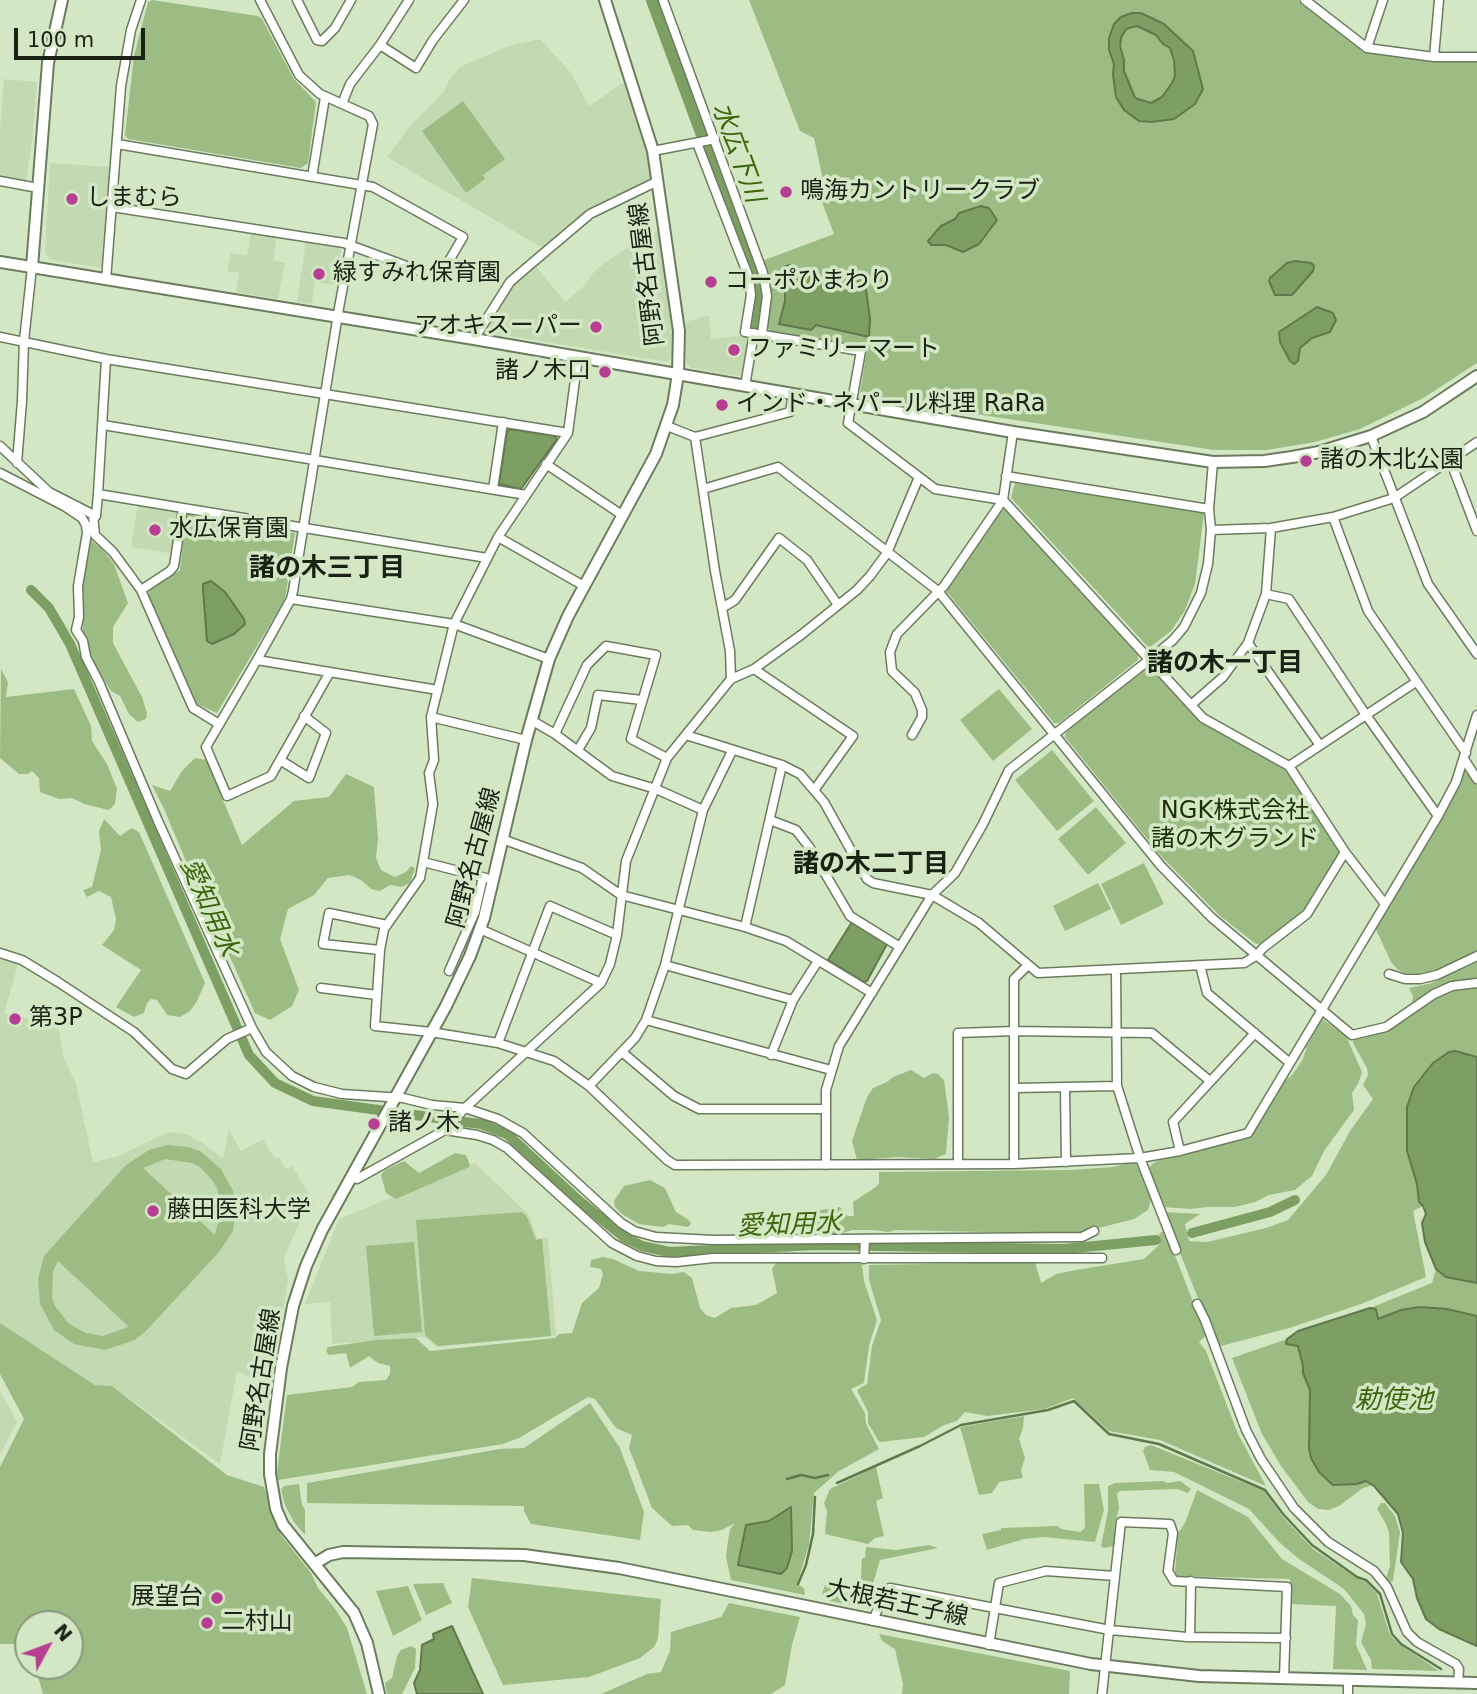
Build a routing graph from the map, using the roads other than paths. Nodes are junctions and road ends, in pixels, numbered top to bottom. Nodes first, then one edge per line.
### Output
1 (62, 0) edge
2 (141, 0) edge
3 (260, 0) edge
4 (297, 0) edge
5 (351, 0) edge
6 (409, 0) edge
7 (464, 0) edge
8 (605, 0) edge
9 (663, 0) edge
10 (1305, 0) edge
11 (1383, 0) edge
12 (1439, 0) edge
13 (380, 45) junction
14 (1367, 48) junction
15 (1434, 57) junction
16 (1477, 57) edge
17 (325, 97) junction
18 (342, 104) junction
19 (713, 140) junction
20 (698, 143) junction
21 (117, 144) junction
22 (653, 151) junction
23 (313, 177) junction
24 (0, 181) edge
25 (658, 181) junction
26 (360, 185) junction
27 (38, 188) junction
28 (113, 207) junction
29 (351, 245) junction
30 (0, 262) edge
31 (32, 267) junction
32 (106, 280) junction
33 (337, 318) junction
34 (758, 333) junction
35 (0, 337) edge
36 (474, 339) junction
37 (24, 341) junction
38 (578, 357) junction
39 (106, 359) junction
40 (678, 374) junction
41 (1477, 376) edge
42 (745, 386) junction
43 (325, 393) junction
44 (793, 394) junction
45 (852, 405) junction
46 (503, 422) junction
47 (103, 425) junction
48 (667, 426) junction
49 (1013, 432) junction
50 (568, 433) junction
51 (1371, 436) junction
52 (695, 437) junction
53 (1477, 442) edge
54 (0, 446) edge
55 (314, 460) junction
56 (1450, 460) junction
57 (17, 463) junction
58 (1213, 463) junction
59 (547, 464) junction
60 (0, 473) edge
61 (1006, 476) junction
62 (919, 477) junction
63 (493, 489) junction
64 (703, 489) junction
65 (98, 494) junction
66 (526, 495) junction
67 (1394, 498) junction
68 (1003, 500) junction
69 (183, 508) junction
70 (1209, 509) junction
71 (93, 514) junction
72 (622, 515) junction
73 (1333, 517) junction
74 (303, 528) junction
75 (1271, 528) junction
76 (1211, 530) junction
77 (1477, 531) edge
78 (498, 537) junction
79 (887, 553) junction
80 (486, 558) junction
81 (584, 586) junction
82 (141, 590) junction
83 (938, 591) junction
84 (1266, 594) junction
85 (291, 599) junction
86 (838, 605) junction
87 (722, 608) junction
88 (454, 624) junction
89 (1248, 643) junction
90 (1477, 654) edge
91 (549, 659) junction
92 (257, 660) junction
93 (1149, 660) junction
94 (754, 669) junction
95 (330, 672) junction
96 (731, 678) junction
97 (1416, 682) junction
98 (438, 690) junction
99 (642, 700) junction
100 (1191, 705) junction
101 (1367, 715) junction
102 (1477, 715) edge
103 (304, 716) junction
104 (431, 717) junction
105 (531, 720) junction
106 (219, 724) junction
107 (555, 734) junction
108 (686, 735) junction
109 (912, 735) dead end
110 (1054, 735) junction
111 (526, 740) junction
112 (1319, 744) junction
113 (578, 751) junction
114 (732, 751) junction
115 (1465, 756) junction
116 (667, 758) junction
117 (280, 760) junction
118 (782, 765) junction
119 (1289, 766) junction
120 (1477, 779) edge
121 (656, 789) junction
122 (815, 789) junction
123 (704, 810) junction
124 (1438, 816) junction
125 (771, 820) junction
126 (502, 839) junction
127 (1345, 852) junction
128 (424, 862) junction
129 (488, 878) junction
130 (621, 895) junction
131 (932, 895) junction
132 (1385, 904) junction
133 (677, 910) junction
134 (387, 925) junction
135 (746, 927) junction
136 (480, 929) junction
137 (617, 935) junction
138 (900, 947) junction
139 (380, 950) junction
140 (534, 952) junction
141 (0, 953) edge
142 (1257, 956) junction
143 (1477, 956) edge
144 (818, 961) junction
145 (665, 965) junction
146 (1028, 965) junction
147 (1200, 965) junction
148 (449, 971) dead end
149 (1116, 971) junction
150 (1389, 975) dead end
151 (601, 983) junction
152 (1477, 983) edge
153 (321, 988) dead end
154 (872, 993) junction
155 (377, 995) junction
156 (793, 1000) junction
157 (1323, 1009) junction
158 (646, 1020) junction
159 (250, 1029) junction
160 (1014, 1031) junction
161 (431, 1032) junction
162 (1116, 1032) junction
163 (1255, 1033) junction
164 (498, 1043) junction
165 (529, 1052) junction
166 (622, 1052) junction
167 (771, 1055) junction
168 (1290, 1063) junction
169 (831, 1069) junction
170 (1210, 1081) junction
171 (589, 1086) junction
172 (1117, 1086) junction
173 (1065, 1087) junction
174 (1015, 1088) junction
175 (394, 1100) junction
176 (465, 1108) junction
177 (826, 1109) junction
178 (445, 1130) junction
179 (1180, 1152) junction
180 (1140, 1158) junction
181 (1066, 1162) junction
182 (958, 1164) junction
183 (1014, 1164) junction
184 (827, 1165) junction
185 (351, 1177) junction
186 (1094, 1231) dead end
187 (713, 1241) junction
188 (865, 1241) junction
189 (1176, 1250) dead end
190 (713, 1257) junction
191 (864, 1257) junction
192 (1102, 1258) dead end
193 (1197, 1304) dead end
194 (314, 1564) junction
195 (1115, 1576) junction
196 (1191, 1581) junction
197 (995, 1609) junction
198 (873, 1621) junction
199 (1110, 1630) junction
200 (1189, 1637) junction
201 (1286, 1638) junction
202 (989, 1644) junction
203 (1106, 1666) junction
204 (1284, 1678) junction
205 (1348, 1680) junction
206 (1458, 1683) junction
207 (1477, 1683) edge
208 (379, 1694) edge
209 (1102, 1694) edge
210 (1348, 1694) edge

1 - 27 street
2 - 21 street
3 - 17 street
4 - 5 street
6 - 13 street
7 - 13 street
8 - 22 street, 阿野名古屋線
9 - 19 street
10 - 14 street
11 - 14 street
12 - 15 street
13 - 18 street
14 - 15 street
15 - 16 street
17 - 18 street
17 - 23 street
18 - 26 street
19 - 20 street
19 - 34 street
20 - 22 street
20 - 34 street
21 - 23 street
21 - 28 street
22 - 25 street, 阿野名古屋線
23 - 26 street
24 - 27 street
25 - 36 street
25 - 40 street, 阿野名古屋線
26 - 29 street
26 - 29 street
27 - 31 street
28 - 29 street
28 - 32 street
29 - 33 street
30 - 31 street
31 - 32 street
31 - 37 street
32 - 33 street
33 - 36 street
33 - 43 street
34 - 42 street
34 - 45 street
35 - 37 street
36 - 38 street
37 - 39 street
37 - 57 street
38 - 40 street
38 - 50 street
39 - 43 street
39 - 47 street
40 - 42 street
40 - 48 street, 阿野名古屋線
41 - 51 street
42 - 44 street
43 - 46 street
43 - 55 street
44 - 45 street
44 - 52 street
45 - 49 street
45 - 62 street
46 - 50 street
46 - 63 street
47 - 55 street
47 - 65 street
48 - 52 street
48 - 72 street, 阿野名古屋線
49 - 58 street
49 - 61 street
50 - 59 street
51 - 58 street
51 - 67 street
52 - 64 street
53 - 56 street
54 - 57 street
55 - 63 street
55 - 74 street
56 - 67 street
56 - 77 street
57 - 71 street
58 - 70 street
59 - 66 street
59 - 72 street
60 - 159 street
61 - 68 street
61 - 70 street
62 - 68 street
62 - 79 street
63 - 66 street
64 - 79 street
64 - 87 street
65 - 69 street
65 - 71 street
66 - 78 street
67 - 73 street
67 - 90 street
68 - 83 street
68 - 93 street
69 - 74 street
69 - 82 street
70 - 76 street
71 - 82 street
72 - 81 street, 阿野名古屋線
73 - 75 street
73 - 97 street
74 - 80 street
74 - 85 street
75 - 76 street
75 - 84 street
76 - 93 street
78 - 80 street
78 - 81 street
79 - 83 street
79 - 86 street
80 - 88 street
81 - 91 street, 阿野名古屋線
82 - 106 street
83 - 109 street
83 - 110 street
84 - 89 street
84 - 101 street
85 - 88 street
85 - 92 street
86 - 87 street
86 - 94 street
87 - 96 street
88 - 91 street
88 - 98 street
89 - 100 street
89 - 112 street
91 - 105 street, 阿野名古屋線
92 - 95 street
92 - 106 street
93 - 100 street
93 - 110 street
94 - 96 street
94 - 122 street
95 - 98 street
95 - 103 street
96 - 108 street
97 - 101 street
97 - 115 street
98 - 104 street
99 - 107 street
99 - 113 street
99 - 116 street
100 - 119 street
101 - 112 street
101 - 124 street
102 - 115 street
103 - 117 street
103 - 117 street
104 - 111 street
104 - 128 street
105 - 107 street
105 - 111 street, 阿野名古屋線
106 - 117 street
107 - 113 street
108 - 114 street
108 - 116 street
110 - 131 street
110 - 142 street
111 - 126 street, 阿野名古屋線
112 - 119 street
113 - 121 street
114 - 118 street
114 - 123 street
115 - 120 street
115 - 124 street
116 - 121 street
118 - 122 street
118 - 125 street
119 - 127 street
121 - 123 street
121 - 130 street
122 - 131 street
123 - 133 street
124 - 132 street
125 - 135 street
125 - 138 street
126 - 129 street, 阿野名古屋線
126 - 130 street
127 - 132 street
127 - 142 street
128 - 129 street
128 - 134 street
129 - 136 street, 阿野名古屋線
129 - 148 street
130 - 133 street
130 - 137 street
131 - 138 street
131 - 146 street
132 - 157 street
133 - 135 street
133 - 145 street
134 - 139 street
134 - 139 street
135 - 144 street
136 - 140 street
136 - 161 street, 阿野名古屋線
137 - 140 street
137 - 151 street
138 - 154 street
139 - 155 street
140 - 151 street
140 - 164 street
141 - 159 street
142 - 147 street
142 - 157 street
143 - 150 street
144 - 154 street
144 - 156 street
145 - 156 street
145 - 158 street
146 - 149 street
146 - 160 street
147 - 149 street
147 - 163 street
149 - 162 street
151 - 165 street
152 - 157 street
153 - 155 street
154 - 169 street
155 - 161 street
156 - 167 street
157 - 168 street
158 - 166 street
158 - 167 street
159 - 175 street
160 - 162 street
160 - 174 street
160 - 182 street
161 - 164 street
161 - 175 street, 阿野名古屋線
162 - 170 street
162 - 172 street
163 - 168 street
163 - 170 street
164 - 165 street
165 - 171 street
165 - 176 street
166 - 171 street
166 - 177 street
167 - 169 street
168 - 179 street
169 - 177 street
170 - 179 street
171 - 184 street
172 - 173 street
172 - 180 street
173 - 174 street
173 - 181 street
174 - 183 street
175 - 176 street
175 - 185 street, 阿野名古屋線
176 - 178 street
176 - 187 street
177 - 184 street
178 - 185 street
178 - 190 street
179 - 180 street
180 - 181 street
180 - 189 street
181 - 183 street
182 - 183 street
182 - 184 street
185 - 194 street, 阿野名古屋線
186 - 188 street
187 - 188 street
187 - 190 street
188 - 191 street
190 - 191 street
191 - 192 street
193 - 206 street
194 - 198 street, 大根若王子線
194 - 208 street, 阿野名古屋線
195 - 196 street
195 - 197 street
195 - 199 street
196 - 200 street
196 - 201 street
197 - 198 street
197 - 199 street
197 - 202 street
198 - 202 street, 大根若王子線
199 - 200 street
199 - 203 street
200 - 201 street
201 - 204 street
202 - 203 street, 大根若王子線
203 - 204 street, 大根若王子線
203 - 209 street
204 - 205 street, 大根若王子線
205 - 206 street, 大根若王子線
205 - 210 street
206 - 207 street, 大根若王子線

